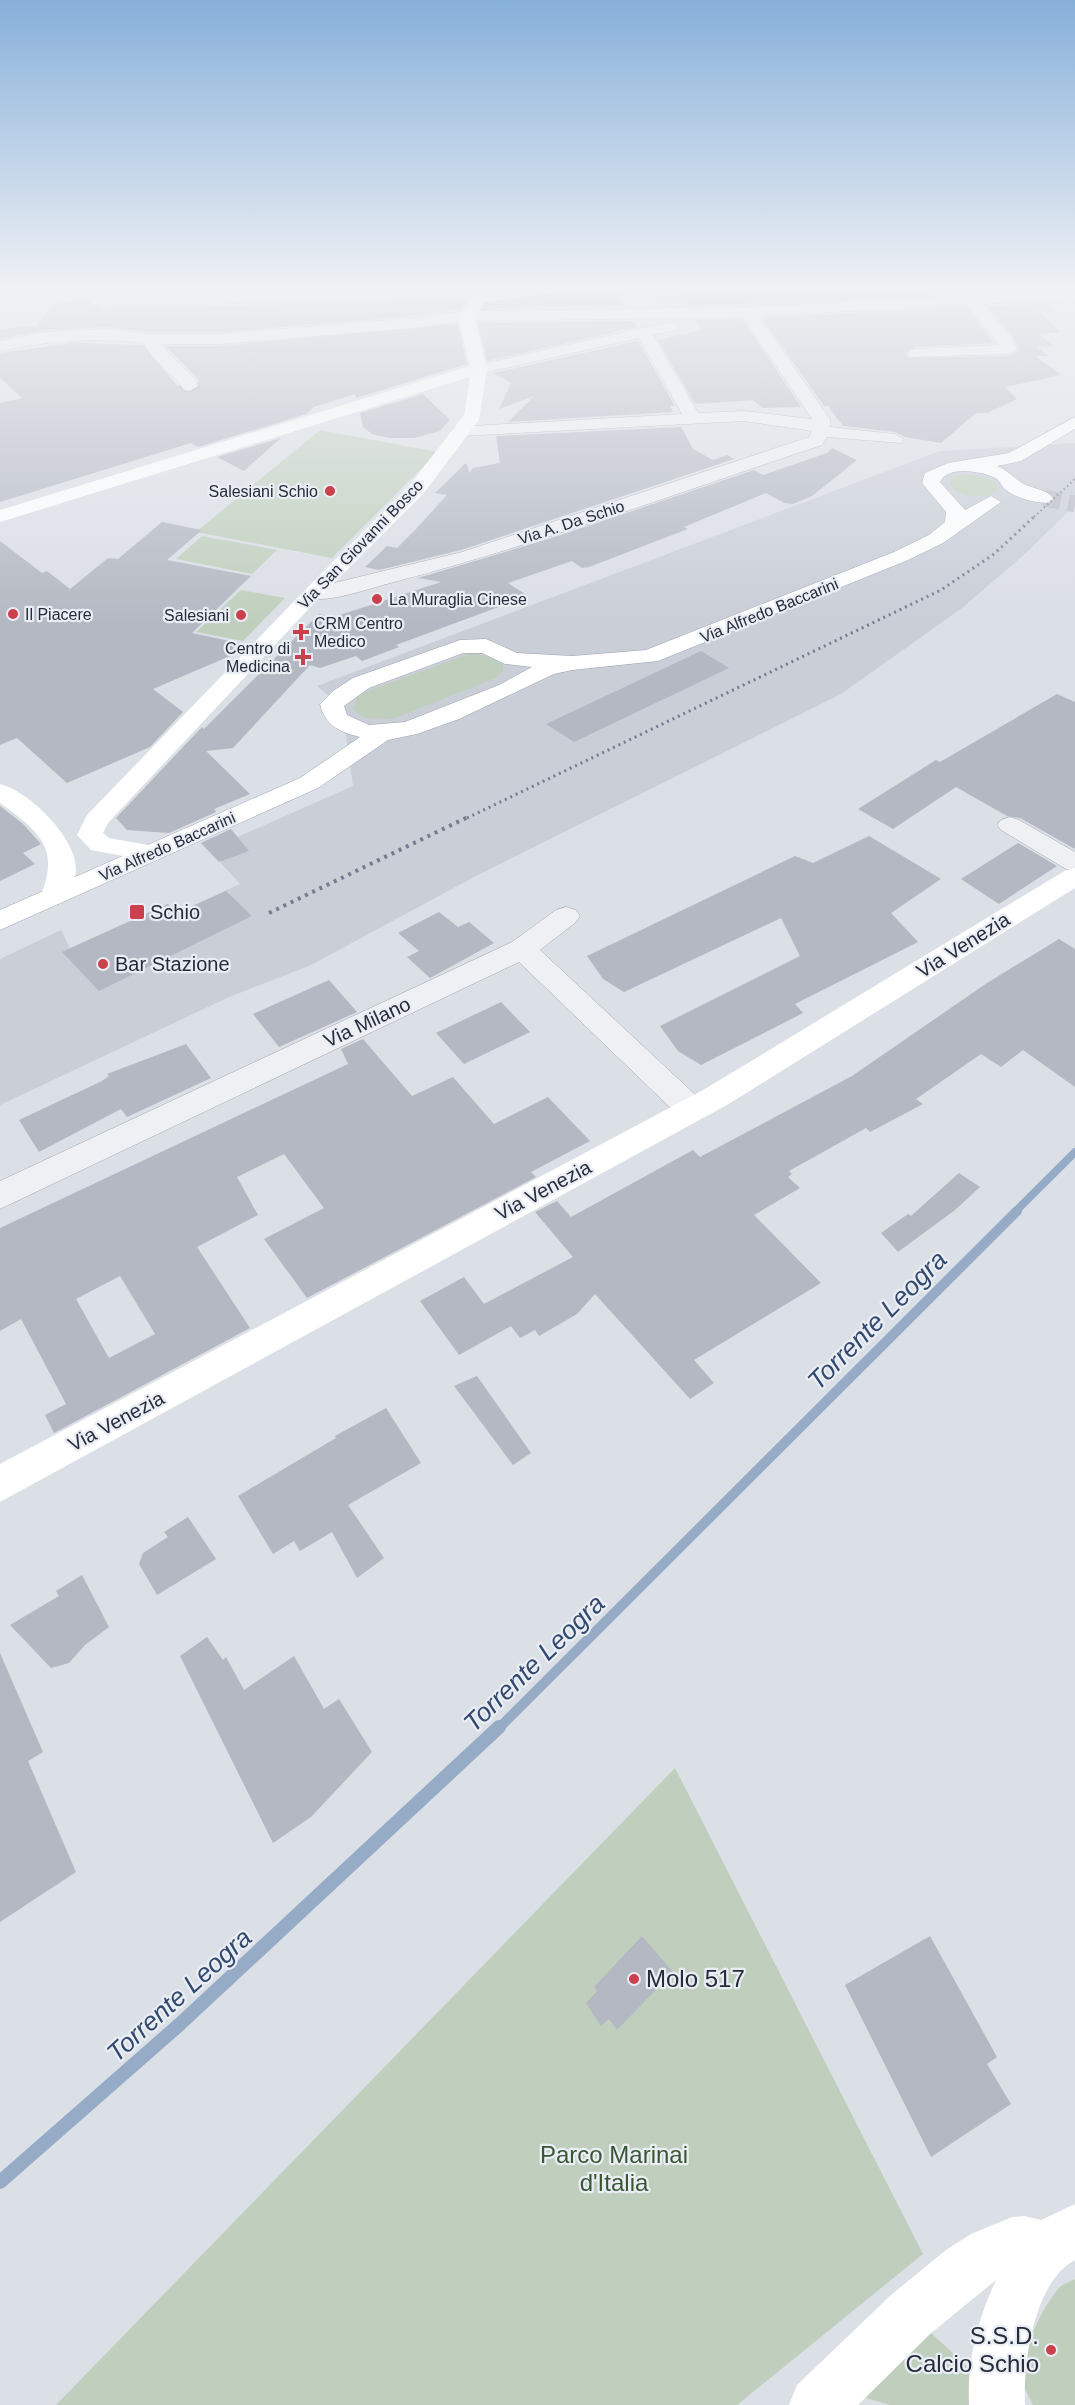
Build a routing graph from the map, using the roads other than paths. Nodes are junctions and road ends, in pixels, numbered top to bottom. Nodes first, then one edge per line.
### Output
1 (382, 398) edge
2 (475, 398) edge
3 (681, 398) edge
4 (807, 398) edge
5 (689, 412) junction
6 (1075, 422) edge
7 (822, 429) junction
8 (461, 431) junction
9 (895, 439) dead end
10 (1015, 457) junction
11 (969, 467) junction
12 (1004, 490) junction
13 (942, 494) junction
14 (0, 516) edge
15 (955, 524) junction
16 (312, 594) junction
17 (513, 676) junction
18 (344, 724) junction
19 (379, 735) junction
20 (332, 768) junction
21 (0, 790) edge
22 (35, 817) junction
23 (96, 820) junction
24 (1010, 825) dead end
25 (150, 853) junction
26 (1075, 863) edge
27 (1075, 876) edge
28 (54, 896) junction
29 (566, 916) dead end
30 (0, 921) edge
31 (522, 949) junction
32 (692, 1110) junction
33 (0, 1196) edge
34 (0, 1484) edge
35 (1059, 2239) edge
36 (817, 2405) edge
37 (996, 2405) edge

1 - 14 street
2 - 8 street, Via San Giovanni Bosco
3 - 5 street
4 - 7 street
5 - 7 street
5 - 8 street
6 - 10 street
7 - 9 street
7 - 16 street, Via A. Da Schio
8 - 16 street, Via San Giovanni Bosco
10 - 11 street
10 - 12 street
11 - 12 street
11 - 13 street
12 - 13 street
12 - 15 street, Via Alfredo Baccarini
13 - 15 street
15 - 17 street, Via Alfredo Baccarini
16 - 23 street, Via San Giovanni Bosco
17 - 18 street
17 - 19 street, Via Alfredo Baccarini
18 - 19 street
18 - 20 street
19 - 20 street, Via Alfredo Baccarini
20 - 25 street, Via Alfredo Baccarini
21 - 22 street
22 - 23 street
22 - 28 street
23 - 25 street
24 - 26 street
25 - 28 street, Via Alfredo Baccarini
27 - 32 street, Via Venezia
28 - 30 street, Via Alfredo Baccarini
29 - 31 street, Via Milano
31 - 32 street
31 - 33 street, Via Milano
32 - 34 street, Via Venezia
35 - 36 street
35 - 37 street

